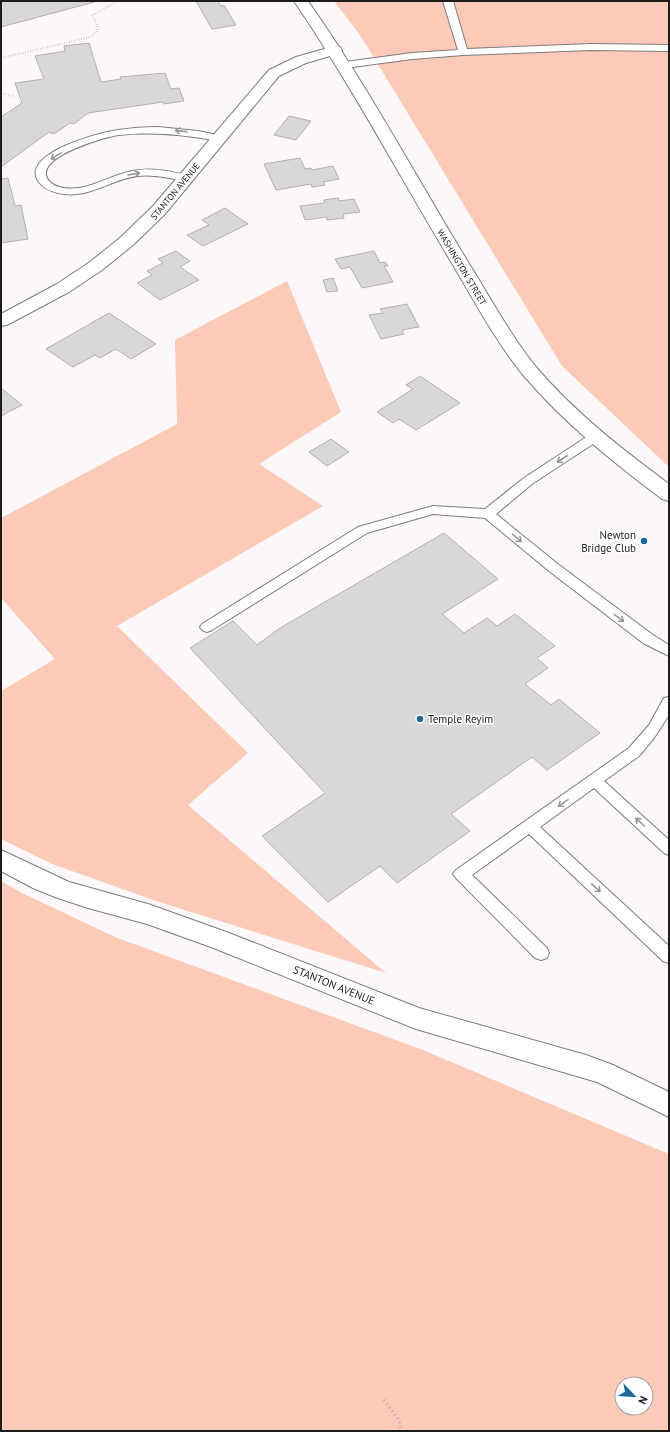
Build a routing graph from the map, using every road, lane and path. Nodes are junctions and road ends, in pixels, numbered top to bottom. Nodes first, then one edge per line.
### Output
1 (118, 1) edge
2 (301, 1) edge
3 (448, 1) edge
4 (669, 48) edge
5 (335, 50) junction
6 (463, 52) junction
7 (1, 58) edge
8 (345, 65) junction
9 (1, 93) edge
10 (14, 96) dead end
11 (219, 138) junction
12 (185, 178) junction
13 (1, 321) edge
14 (595, 437) junction
15 (669, 494) edge
16 (488, 514) junction
17 (207, 627) dead end
18 (669, 650) edge
19 (669, 702) edge
20 (595, 781) junction
21 (530, 826) junction
22 (669, 849) edge
23 (1, 860) edge
24 (541, 953) dead end
25 (669, 956) edge
26 (669, 1105) edge
27 (384, 1400) dead end
28 (401, 1431) edge

1 - 7 path
2 - 5 street, WASHINGTON STREET
3 - 6 lane
4 - 6 lane
5 - 8 street, WASHINGTON STREET
5 - 11 street, STANTON AVENUE
6 - 8 lane
8 - 14 street, WASHINGTON STREET
9 - 10 path
11 - 12 street, STANTON AVENUE
11 -> 12 lane
12 - 13 street, STANTON AVENUE
14 - 15 street, WASHINGTON STREET
14 -> 16 lane
16 - 17 lane
16 -> 18 lane
19 - 20 lane
20 -> 21 lane
22 -> 20 lane
21 - 24 lane
21 -> 25 lane
23 - 26 street, STANTON AVENUE
27 - 28 path

